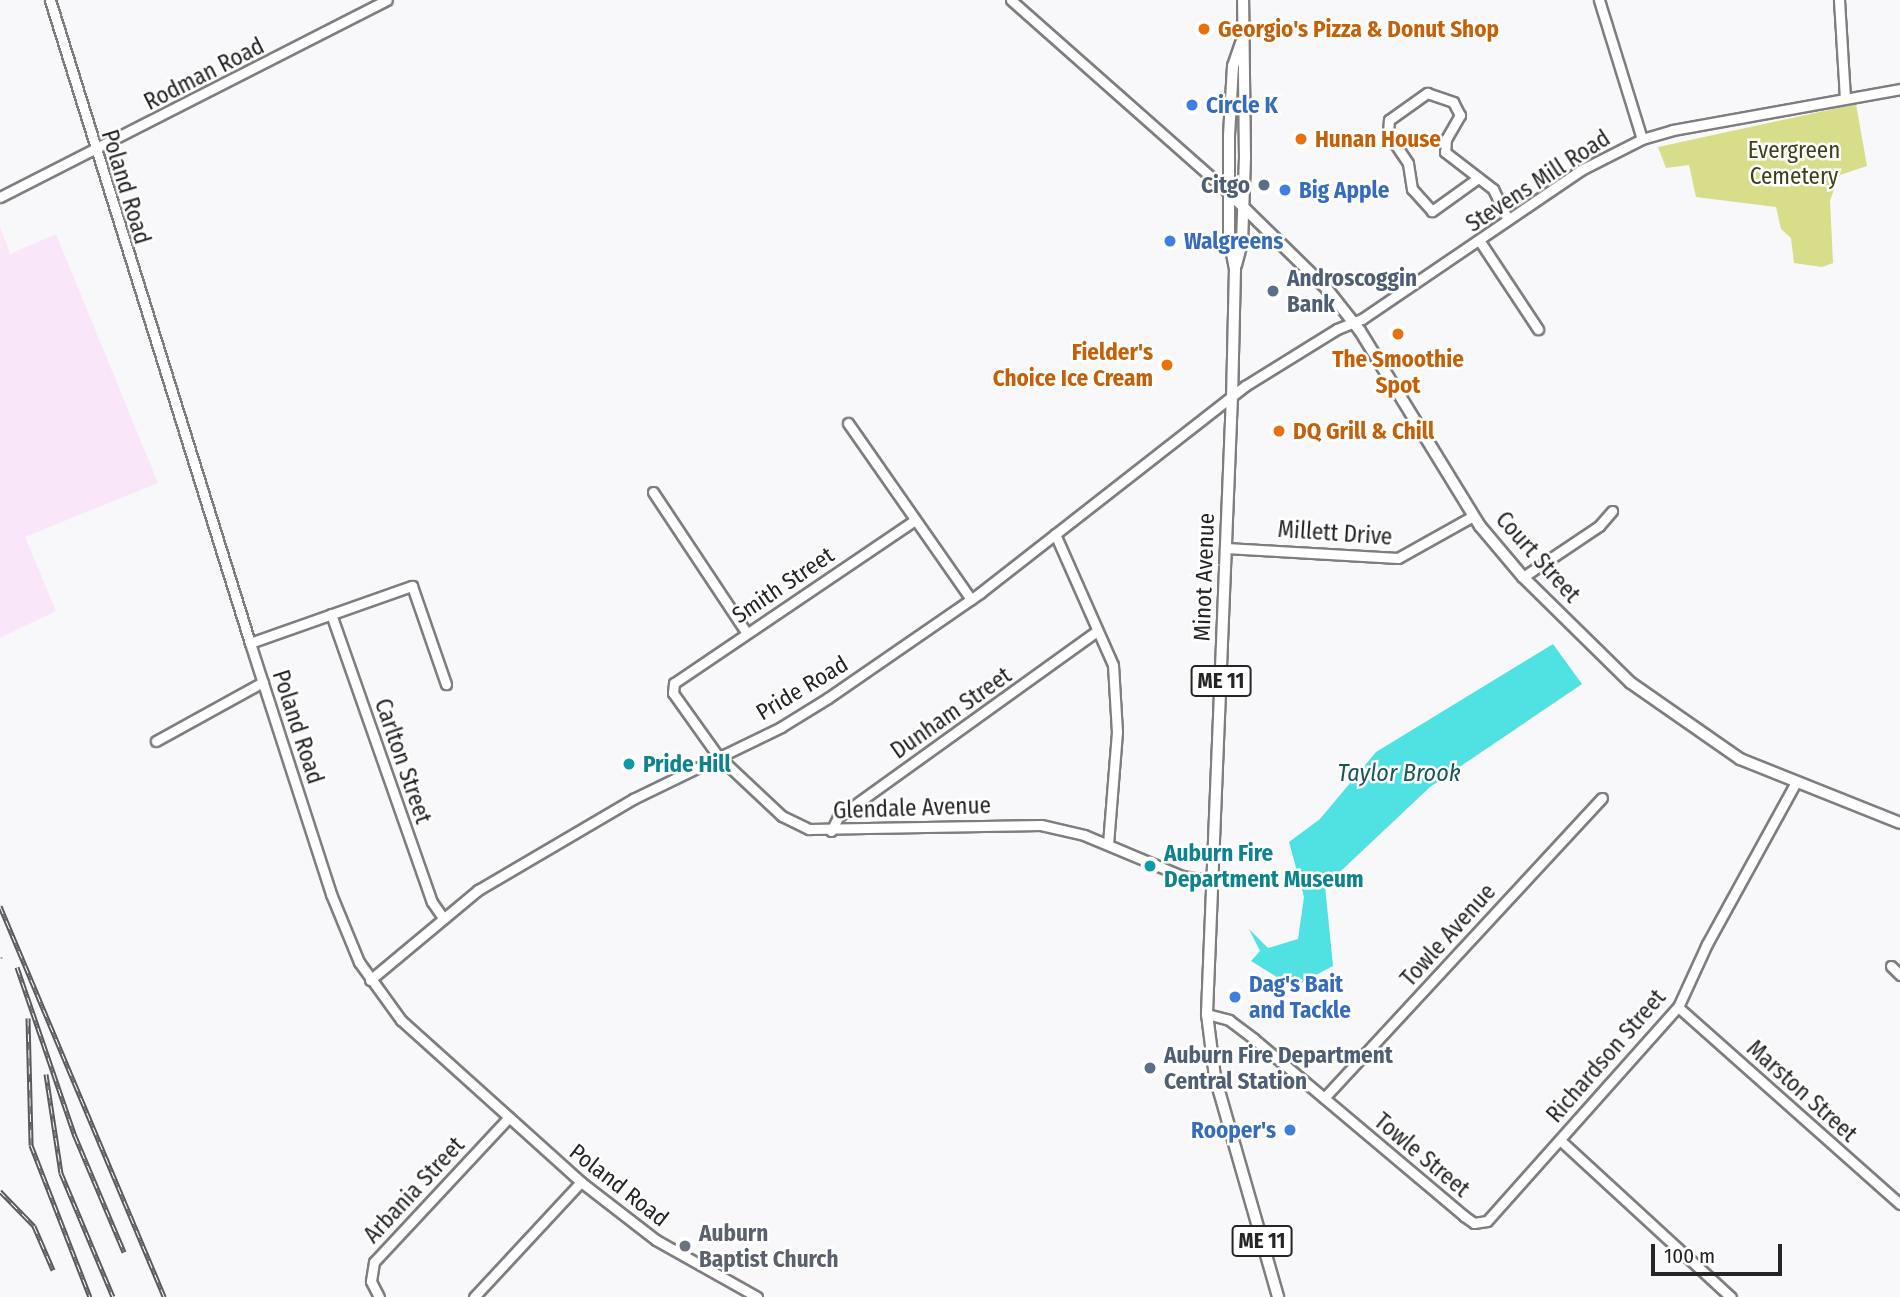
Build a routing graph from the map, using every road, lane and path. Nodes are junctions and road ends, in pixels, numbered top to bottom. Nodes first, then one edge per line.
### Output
1 (50, 0) edge
2 (387, 0) edge
3 (1011, 0) edge
4 (1243, 0) edge
5 (1599, 0) edge
6 (1839, 0) edge
7 (1241, 43) junction
8 (1900, 89) edge
9 (1845, 97) junction
10 (1642, 139) junction
11 (94, 151) junction
12 (1478, 178) junction
13 (1228, 192) junction
14 (0, 197) edge
15 (1243, 208) junction
16 (1508, 220) junction
17 (1479, 240) junction
18 (1235, 268) junction
19 (1353, 323) junction
20 (1538, 329) dead end
21 (1232, 396) junction
22 (848, 423) dead end
23 (653, 492) dead end
24 (1612, 512) dead end
25 (1473, 516) junction
26 (915, 520) junction
27 (1055, 534) junction
28 (1226, 548) junction
29 (1523, 577) junction
30 (971, 599) junction
31 (331, 614) junction
32 (1097, 631) junction
33 (746, 632) junction
34 (250, 643) junction
35 (263, 682) junction
36 (674, 683) joint
37 (446, 684) dead end
38 (156, 741) dead end
39 (718, 756) junction
40 (1795, 784) junction
41 (1602, 798) dead end
42 (1900, 823) edge
43 (831, 831) junction
44 (1108, 844) junction
45 (1212, 881) junction
46 (443, 918) junction
47 (1891, 966) dead end
48 (1900, 975) edge
49 (370, 980) junction
50 (1678, 1007) junction
51 (1207, 1014) junction
52 (1324, 1098) junction
53 (509, 1117) junction
54 (1560, 1140) junction
55 (580, 1182) junction
56 (1900, 1204) edge
57 (1481, 1223) joint
58 (379, 1297) edge
59 (474, 1297) edge
60 (757, 1297) edge
61 (1278, 1297) edge
62 (1731, 1297) edge

1 - 11 street, Poland Road
2 - 11 street, Rodman Road
3 - 13 street
4 - 7 main road, Minot Avenue / ME 11
5 - 10 street
6 - 9 street
7 - 13 main road, Minot Avenue / ME 11
7 - 15 main road, Minot Avenue / ME 11
8 - 9 street, Stevens Mill Road
9 - 10 street, Stevens Mill Road
10 - 16 street, Stevens Mill Road
11 - 14 street, Rodman Road
11 - 34 street, Poland Road
12 - 12 street
12 - 16 street
13 - 15 main road, Court Street
13 - 18 main road, Minot Avenue / ME 11
15 - 18 main road, Minot Avenue / ME 11
15 - 19 main road, Court Street
16 - 17 street, Stevens Mill Road
17 - 19 street, Stevens Mill Road
17 - 20 street
18 - 21 main road, Minot Avenue / ME 11
19 - 21 street, Stevens Mill Road
19 - 25 main road, Court Street
21 - 27 street, Pride Road
21 - 28 main road, Minot Avenue / ME 11
22 - 26 street
23 - 33 street
24 - 29 street
25 - 28 street, Millett Drive
25 - 29 main road, Court Street
26 - 30 street
26 - 33 street, Smith Street
27 - 30 street, Pride Road
27 - 32 street
28 - 45 main road, Minot Avenue / ME 11
29 - 40 main road, Court Street
30 - 39 street, Pride Road
31 - 34 street
31 - 37 street
31 - 46 street, Carlton Street
32 - 43 street, Dunham Street
32 - 44 street
33 - 36 street, Smith Street
34 - 35 street, Poland Road
35 - 38 street
35 - 49 street, Poland Road
36 - 39 street, Glendale Avenue
39 - 43 street, Glendale Avenue
39 - 46 street, Pride Road
40 - 42 main road, Court Street
40 - 50 street, Richardson Street
41 - 52 street, Towle Avenue
43 - 44 street, Glendale Avenue
44 - 45 street, Glendale Avenue
45 - 51 main road, Minot Avenue / ME 11
46 - 49 street, Pride Road
47 - 48 street
49 - 53 street, Poland Road
50 - 54 street, Richardson Street
50 - 56 street, Marston Street
51 - 52 street, Towle Street
51 - 61 main road, Minot Avenue / ME 11
52 - 57 street, Towle Street
53 - 55 street, Poland Road
53 - 58 street, Arbania Street
54 - 57 street, Richardson Street
54 - 62 street
55 - 59 street
55 - 60 street, Poland Road

